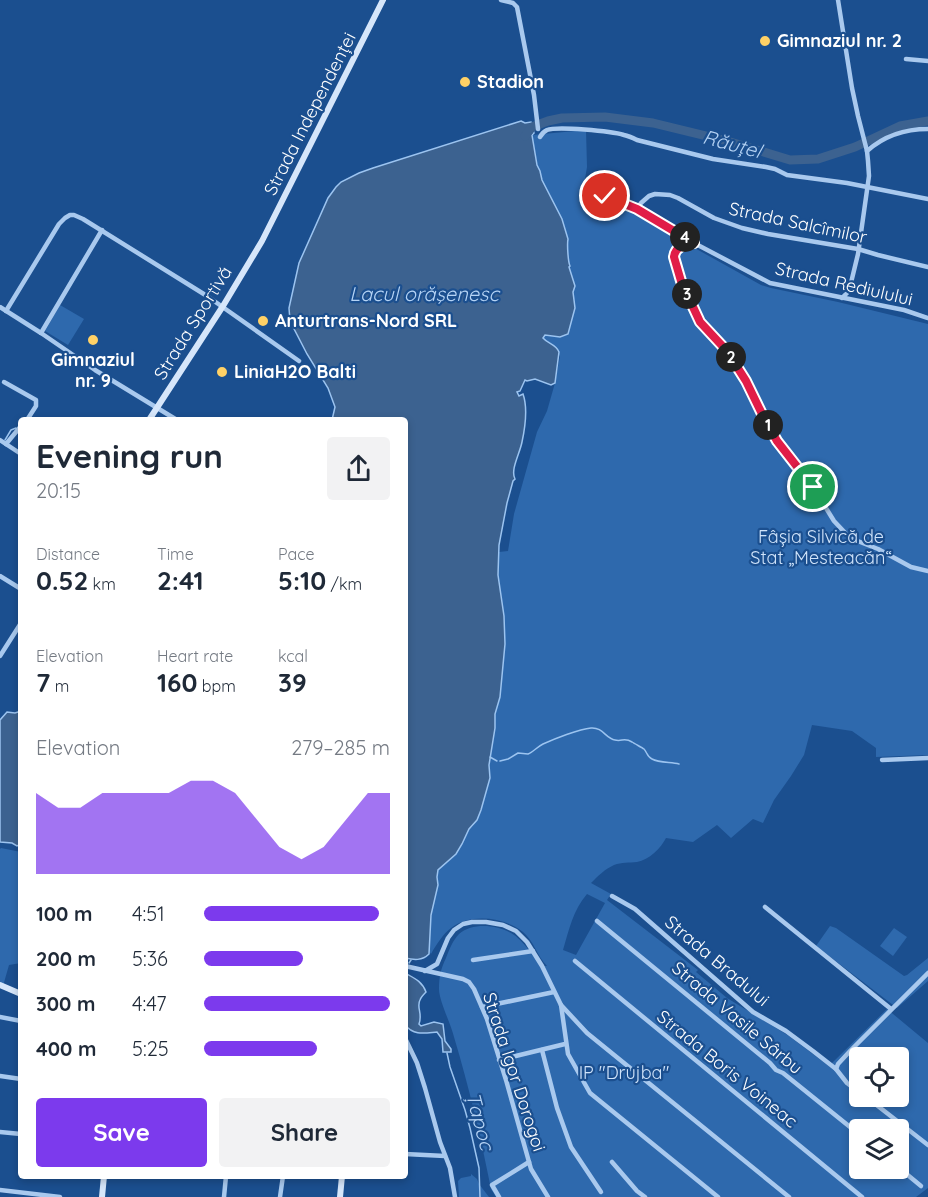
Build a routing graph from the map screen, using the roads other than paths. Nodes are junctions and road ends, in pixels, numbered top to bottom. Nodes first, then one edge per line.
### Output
1 (383, 0) edge
2 (502, 0) edge
3 (837, 0) edge
4 (906, 59) dead end
5 (928, 61) edge
6 (538, 129) dead end
7 (928, 129) edge
8 (540, 137) dead end
9 (867, 150) junction
10 (867, 187) junction
11 (597, 190) dead end
12 (928, 199) edge
13 (637, 209) junction
14 (102, 230) junction
15 (262, 241) joint
16 (694, 243) junction
17 (858, 249) junction
18 (928, 267) edge
19 (842, 298) junction
20 (223, 306) junction
21 (0, 308) edge
22 (6, 311) junction
23 (928, 318) edge
24 (41, 333) junction
25 (299, 362) dead end
26 (4, 382) dead end
27 (158, 407) junction
28 (29, 417) edge
29 (151, 417) edge
30 (173, 417) edge
31 (18, 430) edge
32 (0, 440) edge
33 (6, 444) junction
34 (18, 452) edge
35 (928, 571) edge
36 (0, 576) edge
37 (18, 587) edge
38 (18, 628) edge
39 (0, 656) edge
40 (928, 758) edge
41 (882, 760) dead end
42 (612, 896) dead end
43 (765, 907) dead end
44 (597, 921) dead end
45 (533, 951) junction
46 (473, 960) dead end
47 (575, 961) dead end
48 (408, 967) edge
49 (425, 971) junction
50 (928, 973) edge
51 (0, 985) edge
52 (18, 992) edge
53 (554, 992) junction
54 (561, 1005) junction
55 (482, 1007) junction
56 (891, 1010) junction
57 (0, 1017) edge
58 (18, 1020) edge
59 (408, 1044) edge
60 (565, 1044) junction
61 (542, 1050) junction
62 (499, 1060) junction
63 (836, 1069) junction
64 (0, 1076) edge
65 (18, 1079) edge
66 (849, 1085) edge
67 (879, 1107) edge
68 (849, 1126) edge
69 (0, 1132) edge
70 (18, 1134) edge
71 (928, 1145) edge
72 (408, 1154) edge
73 (445, 1156) junction
74 (529, 1162) junction
75 (612, 1162) dead end
76 (909, 1176) edge
77 (104, 1179) edge
78 (226, 1179) edge
79 (283, 1179) edge
80 (342, 1179) edge
81 (921, 1186) dead end
82 (0, 1191) edge
83 (601, 1192) dead end
84 (60, 1197) edge
85 (102, 1197) edge
86 (224, 1197) edge
87 (280, 1197) edge
88 (340, 1197) edge
89 (455, 1197) edge
90 (499, 1197) edge
91 (548, 1197) edge
92 (645, 1197) edge
93 (718, 1197) edge
94 (789, 1197) edge
95 (862, 1197) edge

1 - 15 street, Strada Independenței
2 - 6 street
3 - 9 street
4 - 5 street
7 - 9 street
8 - 10 street
9 - 10 street
10 - 12 street
10 - 17 street
11 - 13 street, Strada Rediulului
13 - 16 street, Strada Rediulului
13 - 17 street, Strada Salcîmilor
14 - 20 street
14 - 22 street
14 - 24 street
15 - 20 street, Strada Sportivă
16 - 19 street, Strada Rediulului
16 - 35 street
17 - 18 street, Strada Salcîmilor
17 - 19 street
19 - 23 street, Strada Rediulului
20 - 25 street
20 - 27 street, Strada Sportivă
21 - 22 street
22 - 24 street
24 - 27 street
26 - 28 street
27 - 29 street, Strada Sportivă
27 - 30 street
31 - 33 street
32 - 33 street
33 - 34 street
36 - 37 street
38 - 39 street
40 - 41 street
42 - 63 street, Strada Bradului
43 - 56 street
44 - 68 street, Strada Vasile Sârbu
45 - 46 street
45 - 49 street
45 - 53 street
47 - 95 street, Strada Boris Voineac
48 - 49 street, Strada Igor Dorogoi
49 - 55 street, Strada Igor Dorogoi
50 - 56 street
51 - 52 street
53 - 54 street
53 - 55 street
54 - 60 street
54 - 94 street
55 - 62 street, Strada Igor Dorogoi
56 - 63 street
57 - 58 street
59 - 73 street
60 - 61 street
60 - 93 street
61 - 62 street
61 - 83 street
62 - 74 street, Strada Igor Dorogoi
63 - 66 street, Strada Bradului
64 - 65 street
67 - 71 street
69 - 70 street
72 - 73 street
73 - 89 street
74 - 90 street
74 - 91 street, Strada Igor Dorogoi
75 - 92 street
76 - 81 street
77 - 85 street
78 - 86 street
79 - 87 street
80 - 88 street
82 - 84 street

